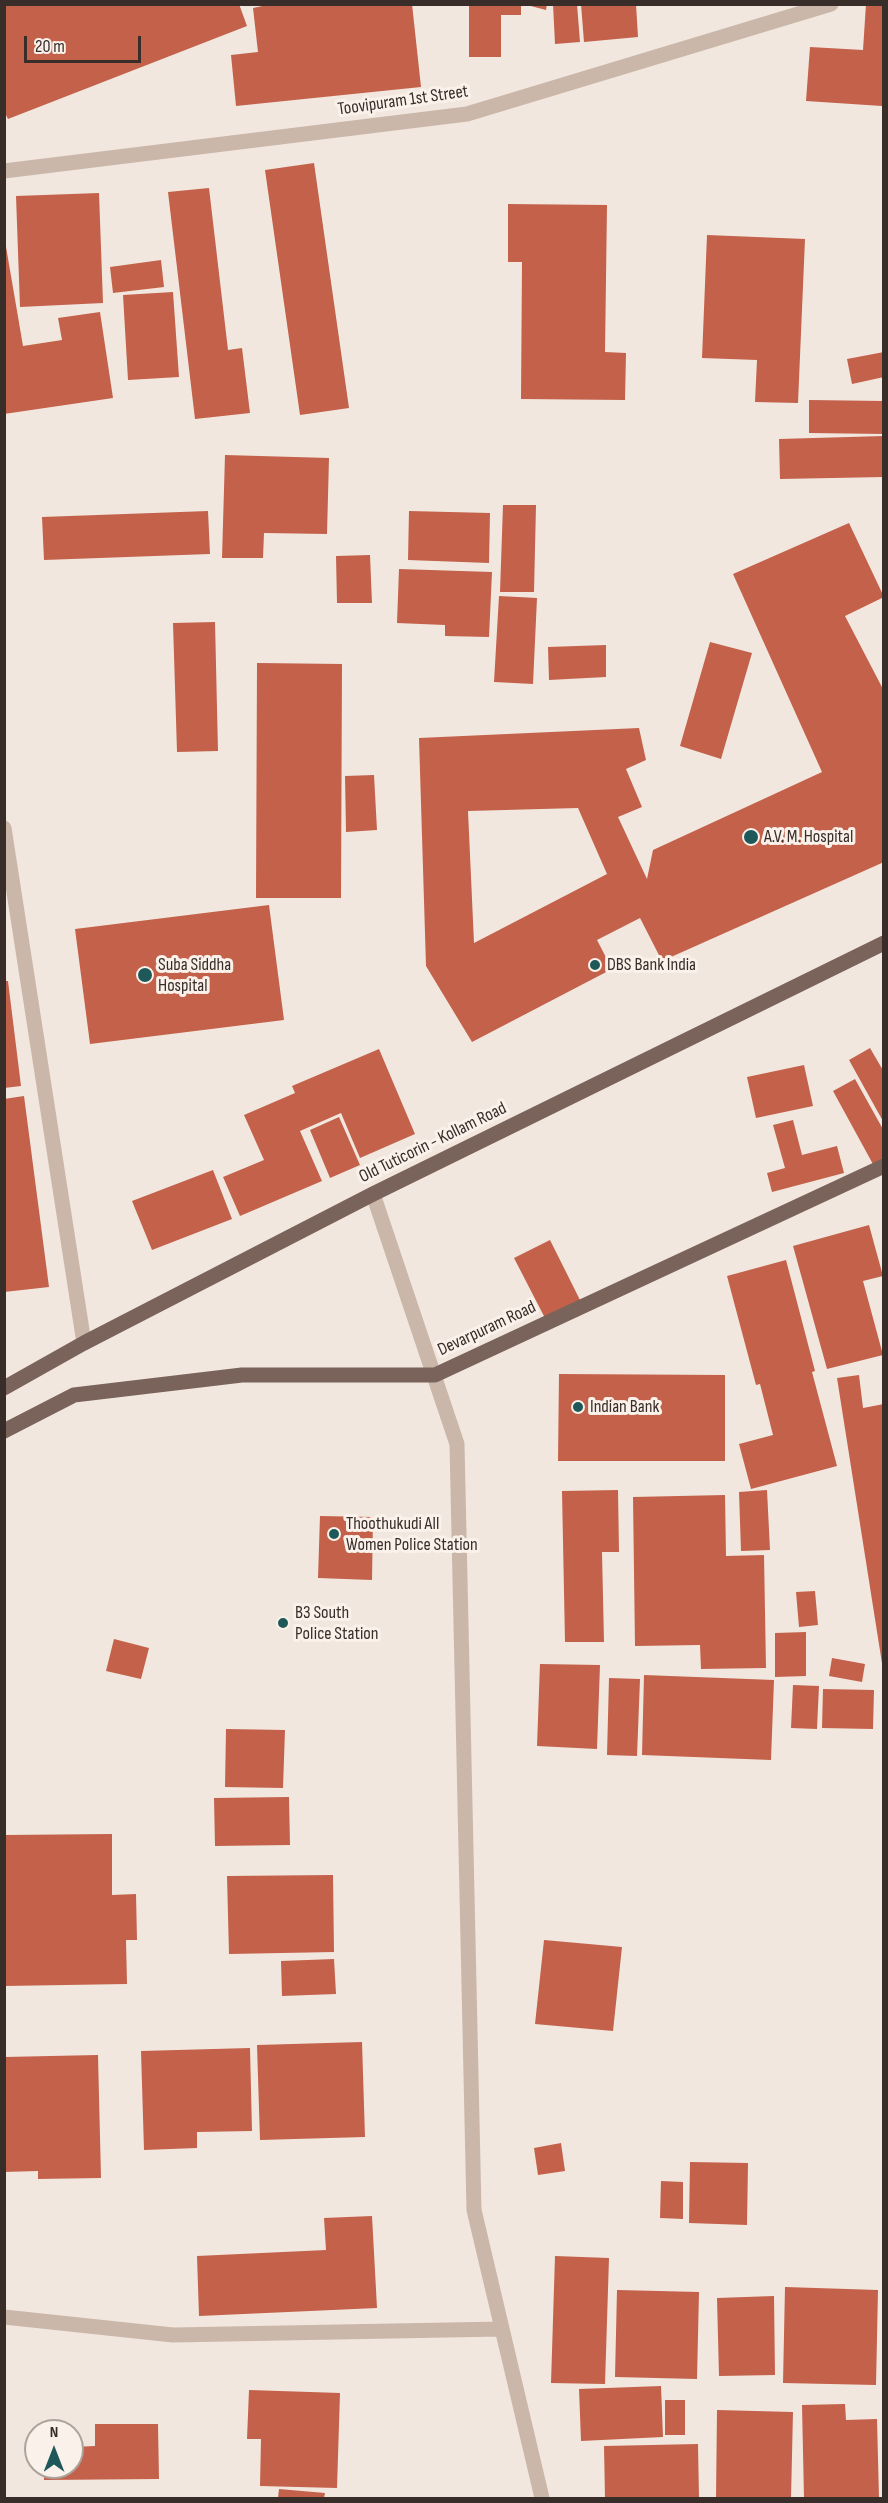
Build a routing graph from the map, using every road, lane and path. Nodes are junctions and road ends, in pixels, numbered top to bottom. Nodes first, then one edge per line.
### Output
1 (831, 4) edge
2 (4, 171) edge
3 (4, 828) edge
4 (884, 943) edge
5 (884, 1166) edge
6 (373, 1194) junction
7 (84, 1343) junction
8 (435, 1375) junction
9 (4, 1388) edge
10 (4, 1431) edge
11 (4, 2317) edge
12 (502, 2329) junction
13 (542, 2499) edge

1 - 2 street, Toovipuram 1st Street
3 - 7 street
4 - 6 main road, Old Tuticorin - Kollam Road
5 - 8 main road, Devarpuram Road
6 - 7 main road, Old Tuticorin - Kollam Road
6 - 8 street
7 - 9 main road, Old Tuticorin - Kollam Road
8 - 10 main road, Devarpuram Road
8 - 12 street
11 - 12 street
12 - 13 street

